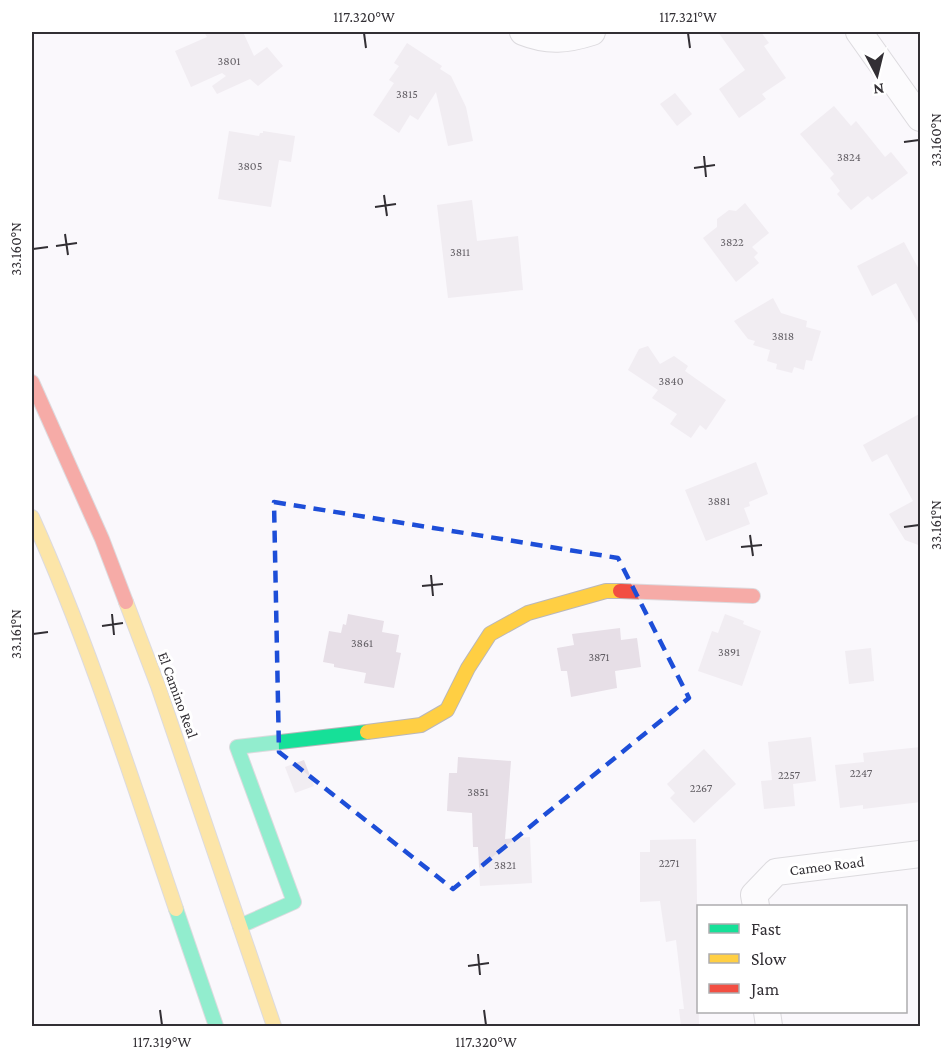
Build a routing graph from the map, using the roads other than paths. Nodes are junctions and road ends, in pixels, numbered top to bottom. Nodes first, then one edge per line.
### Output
1 (524, 32) edge
2 (592, 32) edge
3 (859, 32) edge
4 (921, 118) edge
5 (32, 382) edge
6 (32, 517) edge
7 (753, 596) dead end
8 (921, 854) edge
9 (756, 905) edge
10 (240, 926) junction
11 (216, 1026) edge
12 (274, 1026) edge

1 - 2 street
3 - 4 street
5 - 10 main road, El Camino Real
6 - 11 main road
7 - 10 main road
8 - 9 street, Cameo Road
10 - 12 main road, El Camino Real

